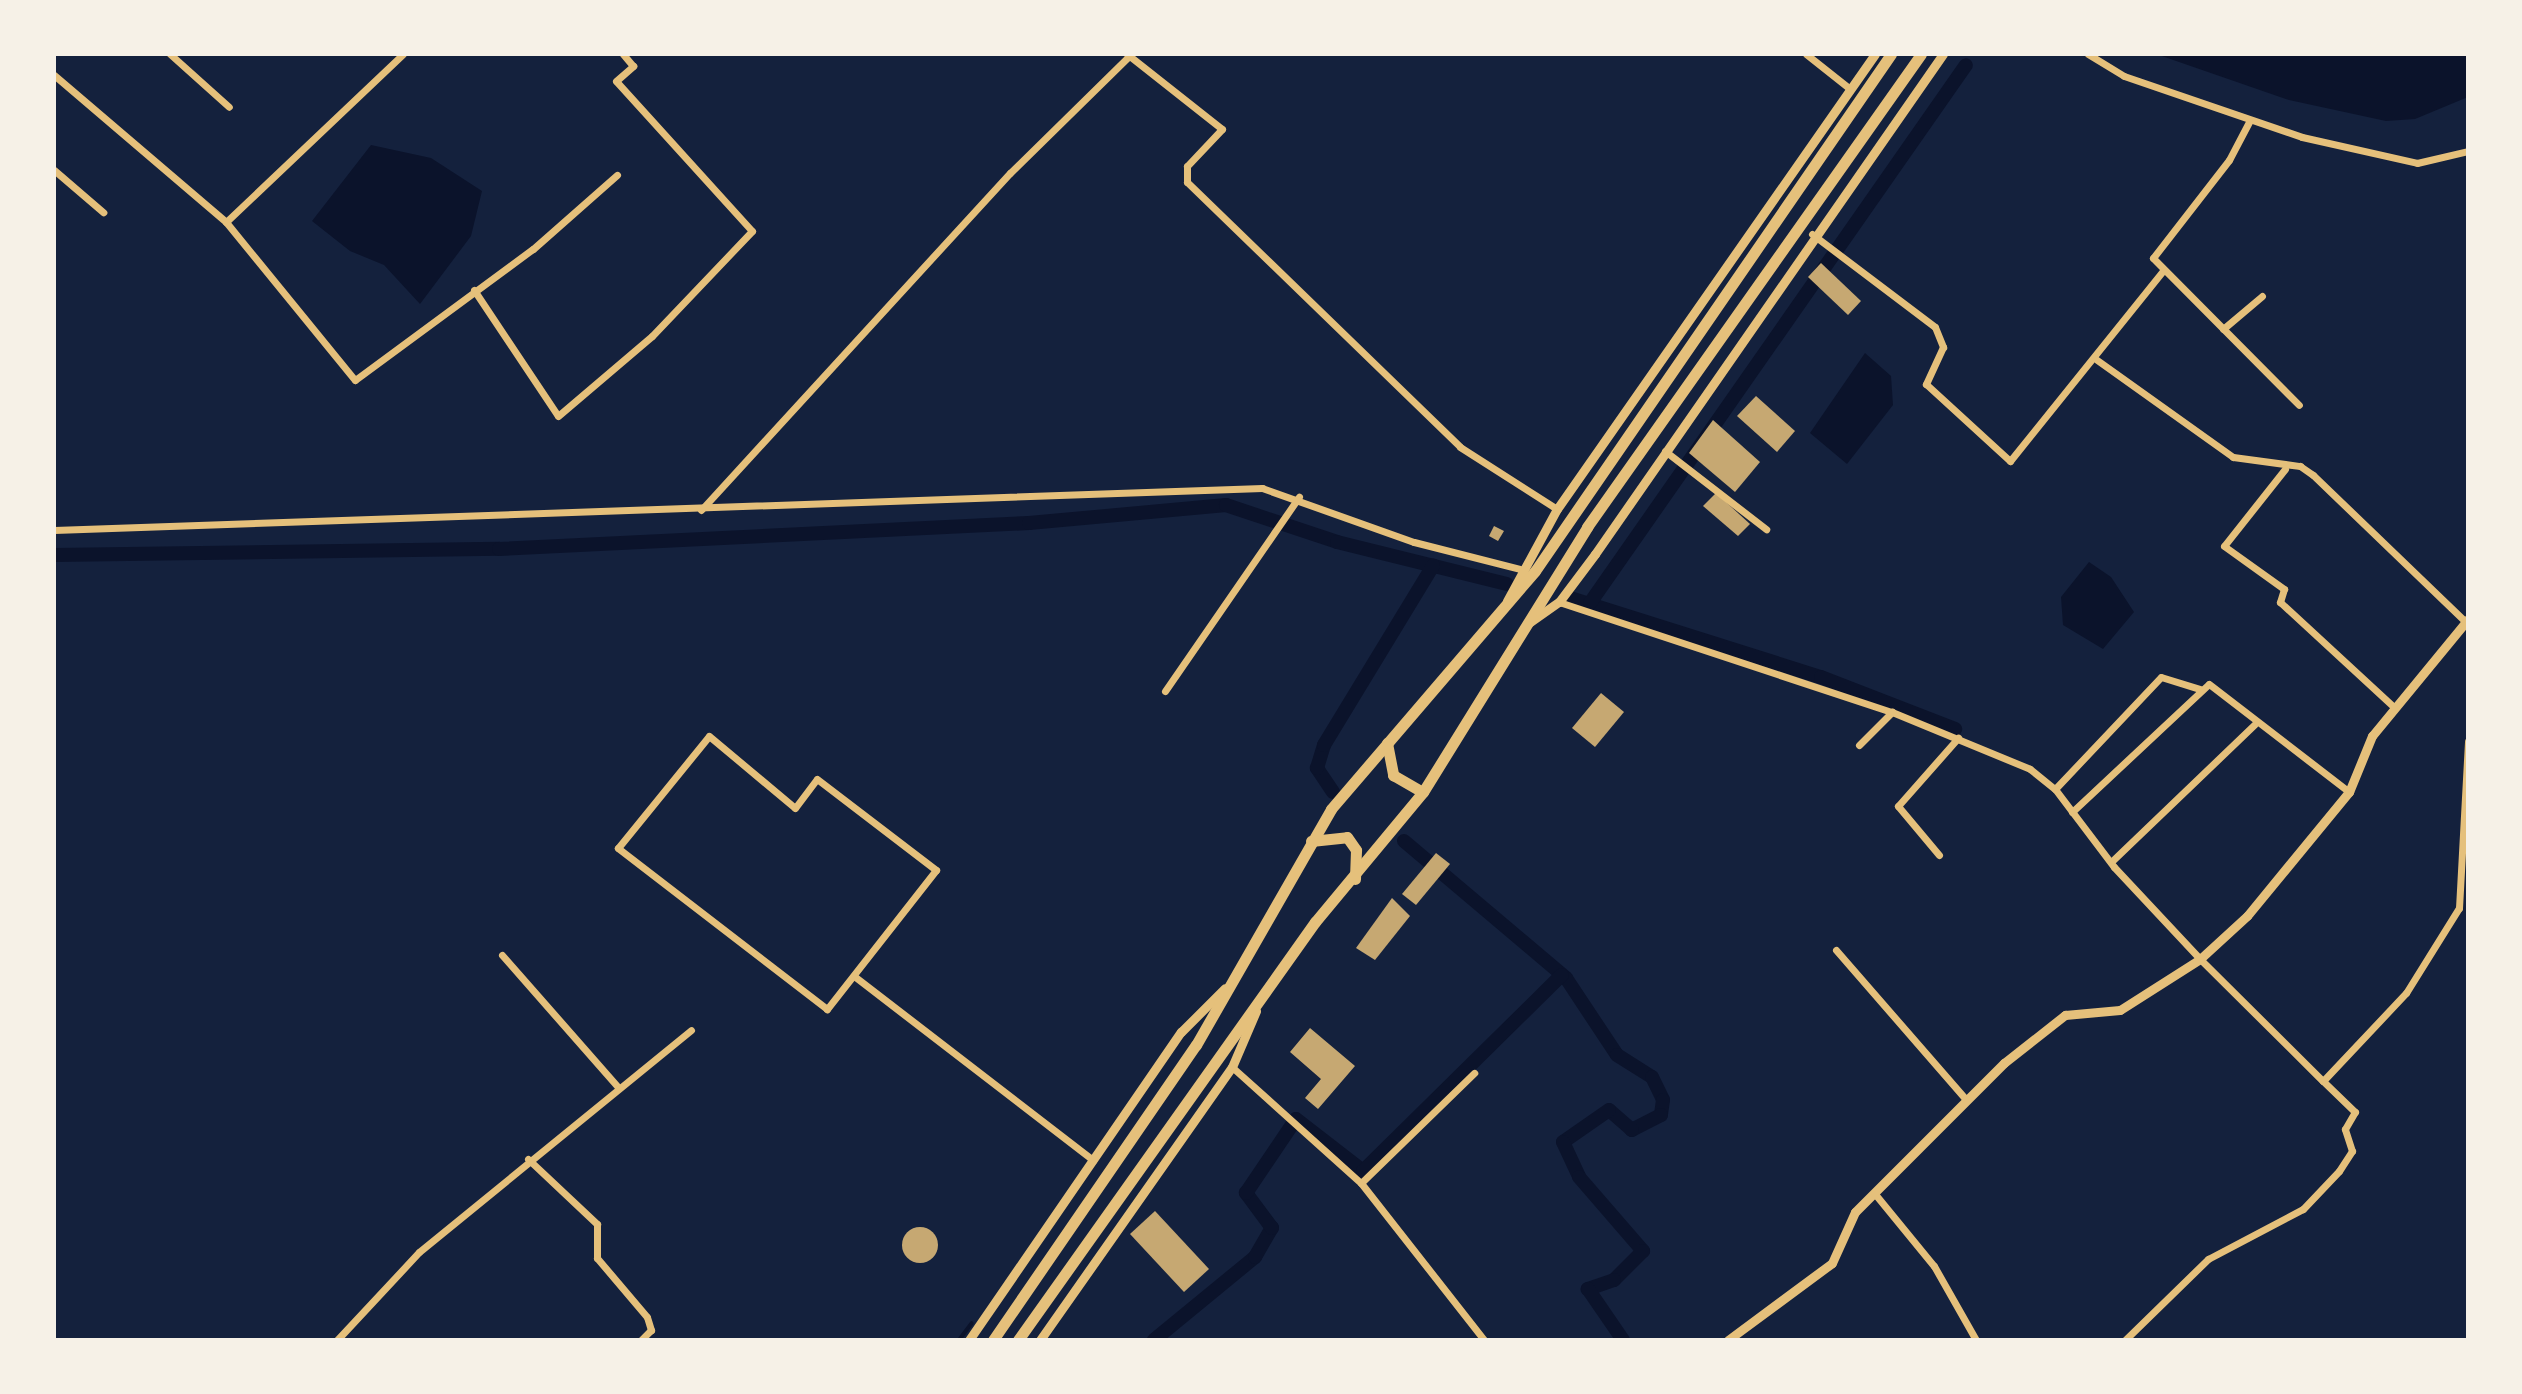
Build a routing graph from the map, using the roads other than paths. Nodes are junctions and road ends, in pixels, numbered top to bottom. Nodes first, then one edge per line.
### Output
1 (170, 54) edge
2 (403, 54) edge
3 (623, 54) edge
4 (1806, 54) edge
5 (1875, 54) edge
6 (1891, 54) edge
7 (1921, 54) edge
8 (1943, 54) edge
9 (2088, 54) edge
10 (1128, 55) edge
11 (54, 75) edge
12 (1850, 89) junction
13 (229, 107) dead end
14 (2250, 120) junction
15 (2468, 151) edge
16 (54, 170) edge
17 (617, 175) dead end
18 (103, 212) dead end
19 (226, 222) junction
20 (1812, 234) junction
21 (2162, 272) junction
22 (474, 290) junction
23 (2262, 296) dead end
24 (2223, 329) junction
25 (2097, 360) junction
26 (2299, 405) dead end
27 (1669, 454) junction
28 (2285, 469) junction
29 (1298, 498) junction
30 (1557, 509) junction
31 (701, 510) junction
32 (1766, 529) dead end
33 (54, 530) edge
34 (1520, 569) junction
35 (1559, 602) junction
36 (1503, 612) junction
37 (2467, 620) edge
38 (1521, 628) junction
39 (2200, 689) junction
40 (1165, 691) dead end
41 (2395, 708) junction
42 (1892, 712) junction
43 (2255, 724) junction
44 (1958, 738) junction
45 (2468, 741) edge
46 (1387, 743) junction
47 (1859, 745) dead end
48 (2055, 789) junction
49 (1423, 792) junction
50 (2349, 792) junction
51 (2072, 812) junction
52 (1311, 841) junction
53 (1939, 855) dead end
54 (2111, 862) junction
55 (1354, 881) junction
56 (1836, 950) dead end
57 (502, 955) dead end
58 (2200, 959) junction
59 (854, 976) junction
60 (1236, 977) junction
61 (1263, 997) junction
62 (691, 1030) dead end
63 (1232, 1067) junction
64 (1474, 1073) dead end
65 (2323, 1081) junction
66 (618, 1087) junction
67 (1964, 1097) junction
68 (528, 1159) junction
69 (1093, 1160) junction
70 (1361, 1183) junction
71 (1875, 1194) junction
72 (337, 1340) edge
73 (641, 1340) edge
74 (969, 1340) edge
75 (993, 1340) edge
76 (1018, 1340) edge
77 (1040, 1340) edge
78 (1484, 1340) edge
79 (1728, 1340) edge
80 (1976, 1340) edge
81 (2125, 1340) edge

1 - 13 street
2 - 19 street
3 - 22 street
4 - 12 street
5 - 12 street
6 - 36 main road
7 - 38 main road
8 - 20 street
9 - 14 street
10 - 30 street
10 - 31 street
11 - 19 street
12 - 30 street
14 - 15 street
14 - 21 street
16 - 18 street
17 - 22 street
19 - 22 street
20 - 25 street
20 - 27 street
21 - 24 street
21 - 25 street
23 - 24 street
24 - 26 street
25 - 28 street
27 - 32 street
27 - 35 street
28 - 37 street
28 - 41 street
29 - 31 street
29 - 34 street
29 - 40 street
30 - 34 street
31 - 33 street
34 - 36 street
35 - 38 street
35 - 42 street
36 - 46 main road
37 - 41 street
38 - 49 main road
39 - 43 street
39 - 48 street
39 - 51 street
41 - 50 street
42 - 44 street
42 - 47 street
43 - 50 street
43 - 54 street
44 - 48 street
44 - 53 street
45 - 65 street
46 - 49 main road
46 - 52 main road
48 - 51 street
49 - 55 main road
50 - 58 street
51 - 54 street
52 - 55 main road
52 - 60 main road
54 - 58 street
55 - 61 main road
56 - 67 street
57 - 66 street
58 - 65 street
58 - 67 street
59 - 59 street
59 - 69 street
60 - 69 street
60 - 75 main road
61 - 63 street
61 - 76 main road
62 - 66 street
63 - 70 street
63 - 77 street
64 - 70 street
65 - 81 street
66 - 68 street
67 - 71 street
68 - 72 street
68 - 73 street
69 - 74 street
70 - 78 street
71 - 79 street
71 - 80 street

